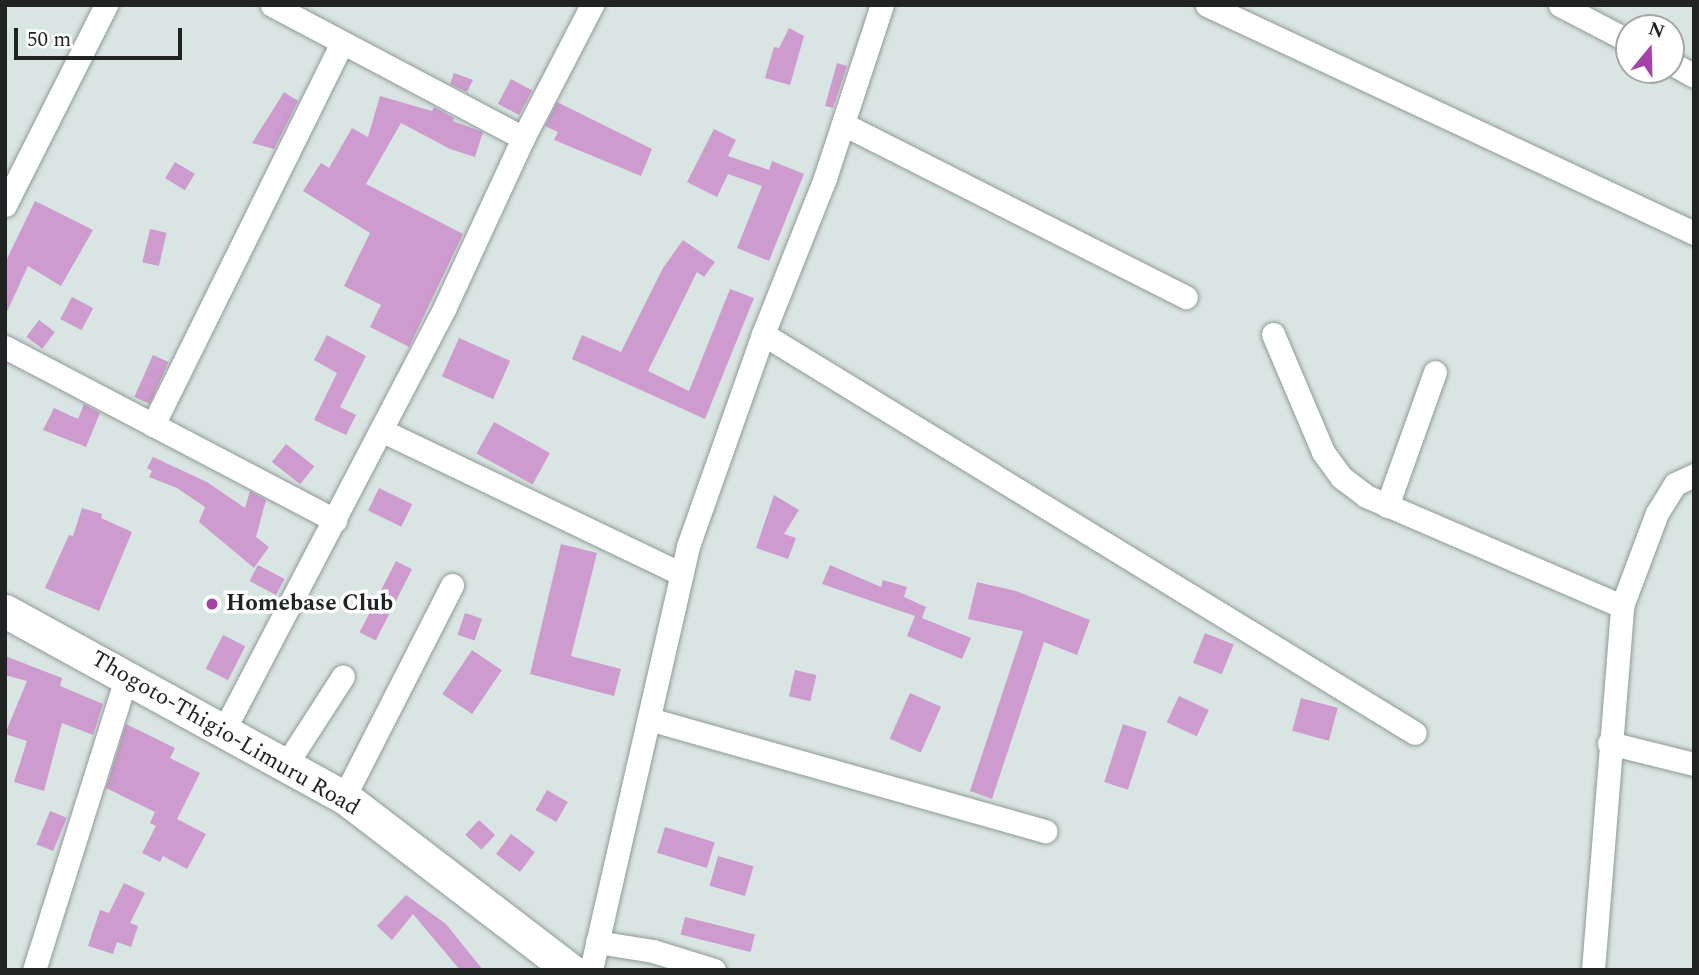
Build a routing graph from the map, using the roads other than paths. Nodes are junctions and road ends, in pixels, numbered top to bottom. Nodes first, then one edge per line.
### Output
1 (106, 5) edge
2 (272, 5) edge
3 (592, 5) edge
4 (882, 5) edge
5 (1207, 5) edge
6 (1560, 5) edge
7 (1615, 34) edge
8 (342, 43) junction
9 (843, 124) junction
10 (523, 138) junction
11 (10, 181) edge
12 (5, 205) edge
13 (1694, 233) edge
14 (1186, 297) dead end
15 (763, 334) junction
16 (1273, 334) dead end
17 (5, 347) edge
18 (1435, 372) dead end
19 (153, 425) junction
20 (382, 430) junction
21 (1694, 475) edge
22 (1387, 506) junction
23 (335, 520) junction
24 (681, 574) junction
25 (452, 585) dead end
26 (1622, 606) junction
27 (5, 611) edge
28 (127, 676) junction
29 (343, 676) dead end
30 (649, 719) junction
31 (225, 728) junction
32 (1415, 733) dead end
33 (1609, 743) junction
34 (287, 763) junction
35 (1694, 764) edge
36 (345, 797) junction
37 (1046, 831) dead end
38 (597, 942) junction
39 (550, 964) edge
40 (34, 970) edge
41 (591, 970) edge
42 (713, 970) edge
43 (1593, 970) edge

1 - 11 street
2 - 8 street
3 - 10 street
4 - 9 street
5 - 13 street
6 - 7 street
8 - 10 street
8 - 19 street
9 - 14 street
9 - 15 street
10 - 20 street
11 - 12 street
15 - 24 street
15 - 32 street
16 - 22 street
17 - 19 street
18 - 22 street
19 - 23 street
20 - 23 street
20 - 24 street
21 - 26 street
22 - 26 street
23 - 31 street
24 - 30 street
25 - 36 street
26 - 33 street
27 - 28 highway, Thogoto-Thigio-Limuru Road
28 - 31 highway, Thogoto-Thigio-Limuru Road
28 - 40 street
29 - 34 street
30 - 37 street
30 - 38 street
31 - 34 highway, Thogoto-Thigio-Limuru Road
33 - 35 street
33 - 43 street
34 - 36 highway, Thogoto-Thigio-Limuru Road
36 - 39 highway, Thogoto-Thigio-Limuru Road
38 - 41 street
38 - 42 street

